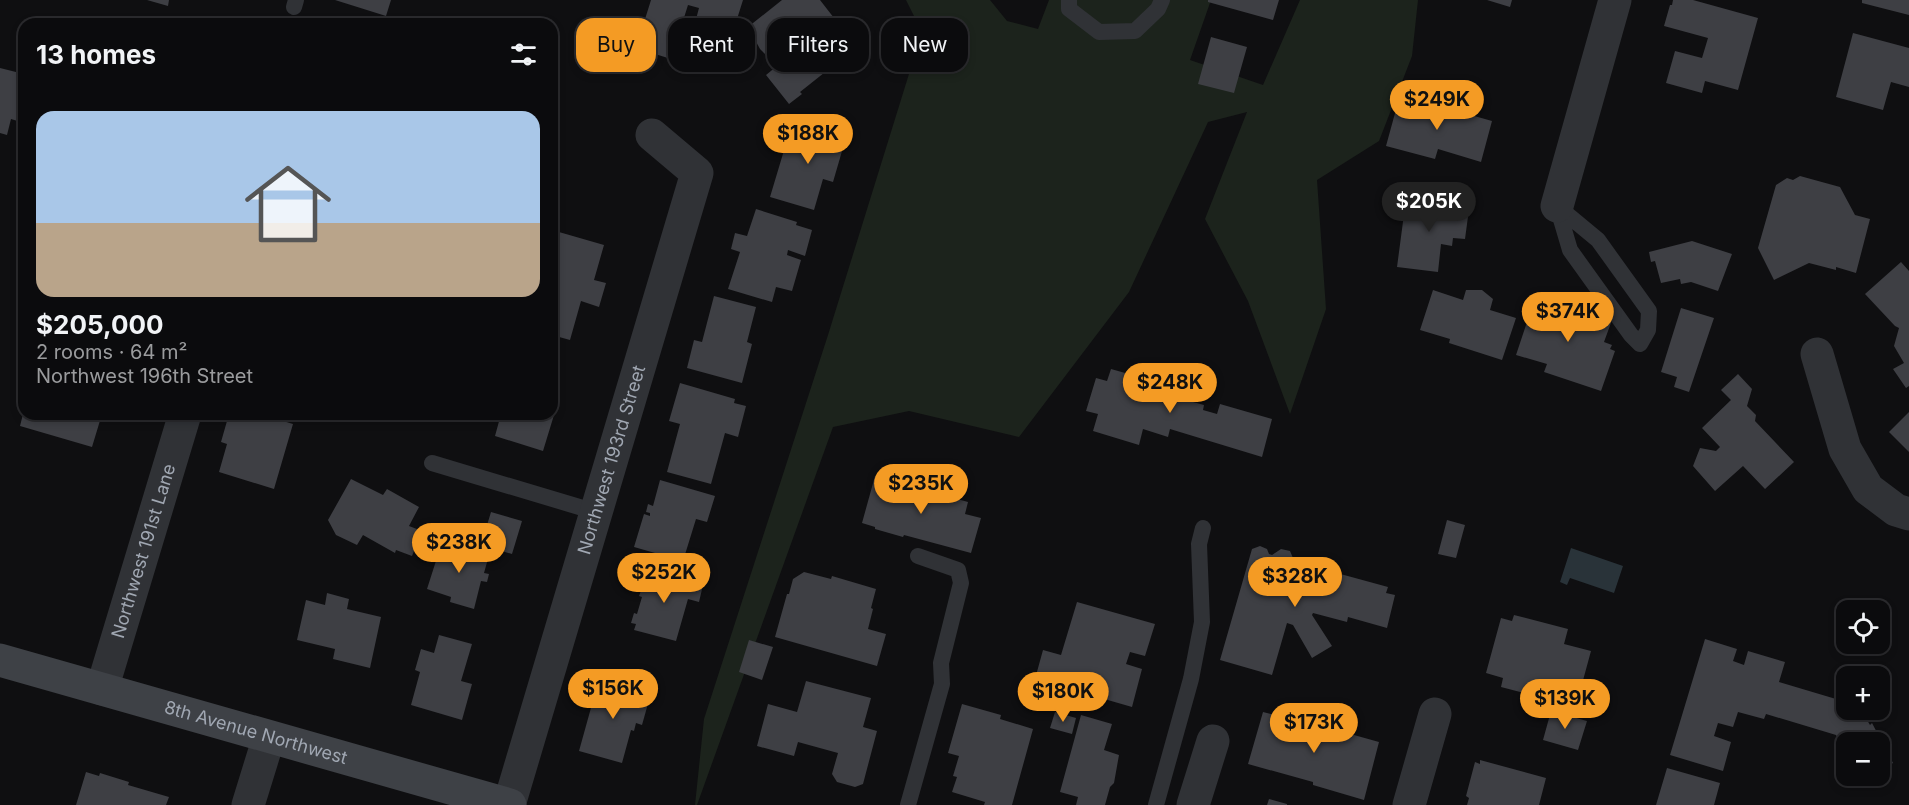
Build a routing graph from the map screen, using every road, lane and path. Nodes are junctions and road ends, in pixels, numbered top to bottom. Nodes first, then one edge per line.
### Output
1 (1069, 0) edge
2 (1162, 0) edge
3 (1615, 0) edge
4 (652, 135) dead end
5 (1557, 206) junction
6 (1817, 354) dead end
7 (183, 420) edge
8 (432, 463) dead end
9 (596, 512) junction
10 (1909, 514) edge
11 (1203, 528) dead end
12 (918, 556) dead end
13 (0, 660) edge
14 (102, 689) junction
15 (1435, 714) dead end
16 (269, 736) junction
17 (1213, 741) dead end
18 (248, 805) edge
19 (509, 805) edge
20 (908, 805) edge
21 (1156, 805) edge
22 (1193, 805) edge
23 (1409, 805) edge

1 - 2 lane
3 - 5 street
4 - 9 street, Northwest 193rd Street
5 - 5 lane
6 - 10 street
7 - 14 street, Northwest 191st Lane
8 - 9 lane
9 - 19 street, Northwest 193rd Street
11 - 21 lane
12 - 20 lane
13 - 14 main road, 8th Avenue Northwest
14 - 16 main road, 8th Avenue Northwest
15 - 23 street
16 - 18 street
16 - 19 main road, 8th Avenue Northwest
17 - 22 street

